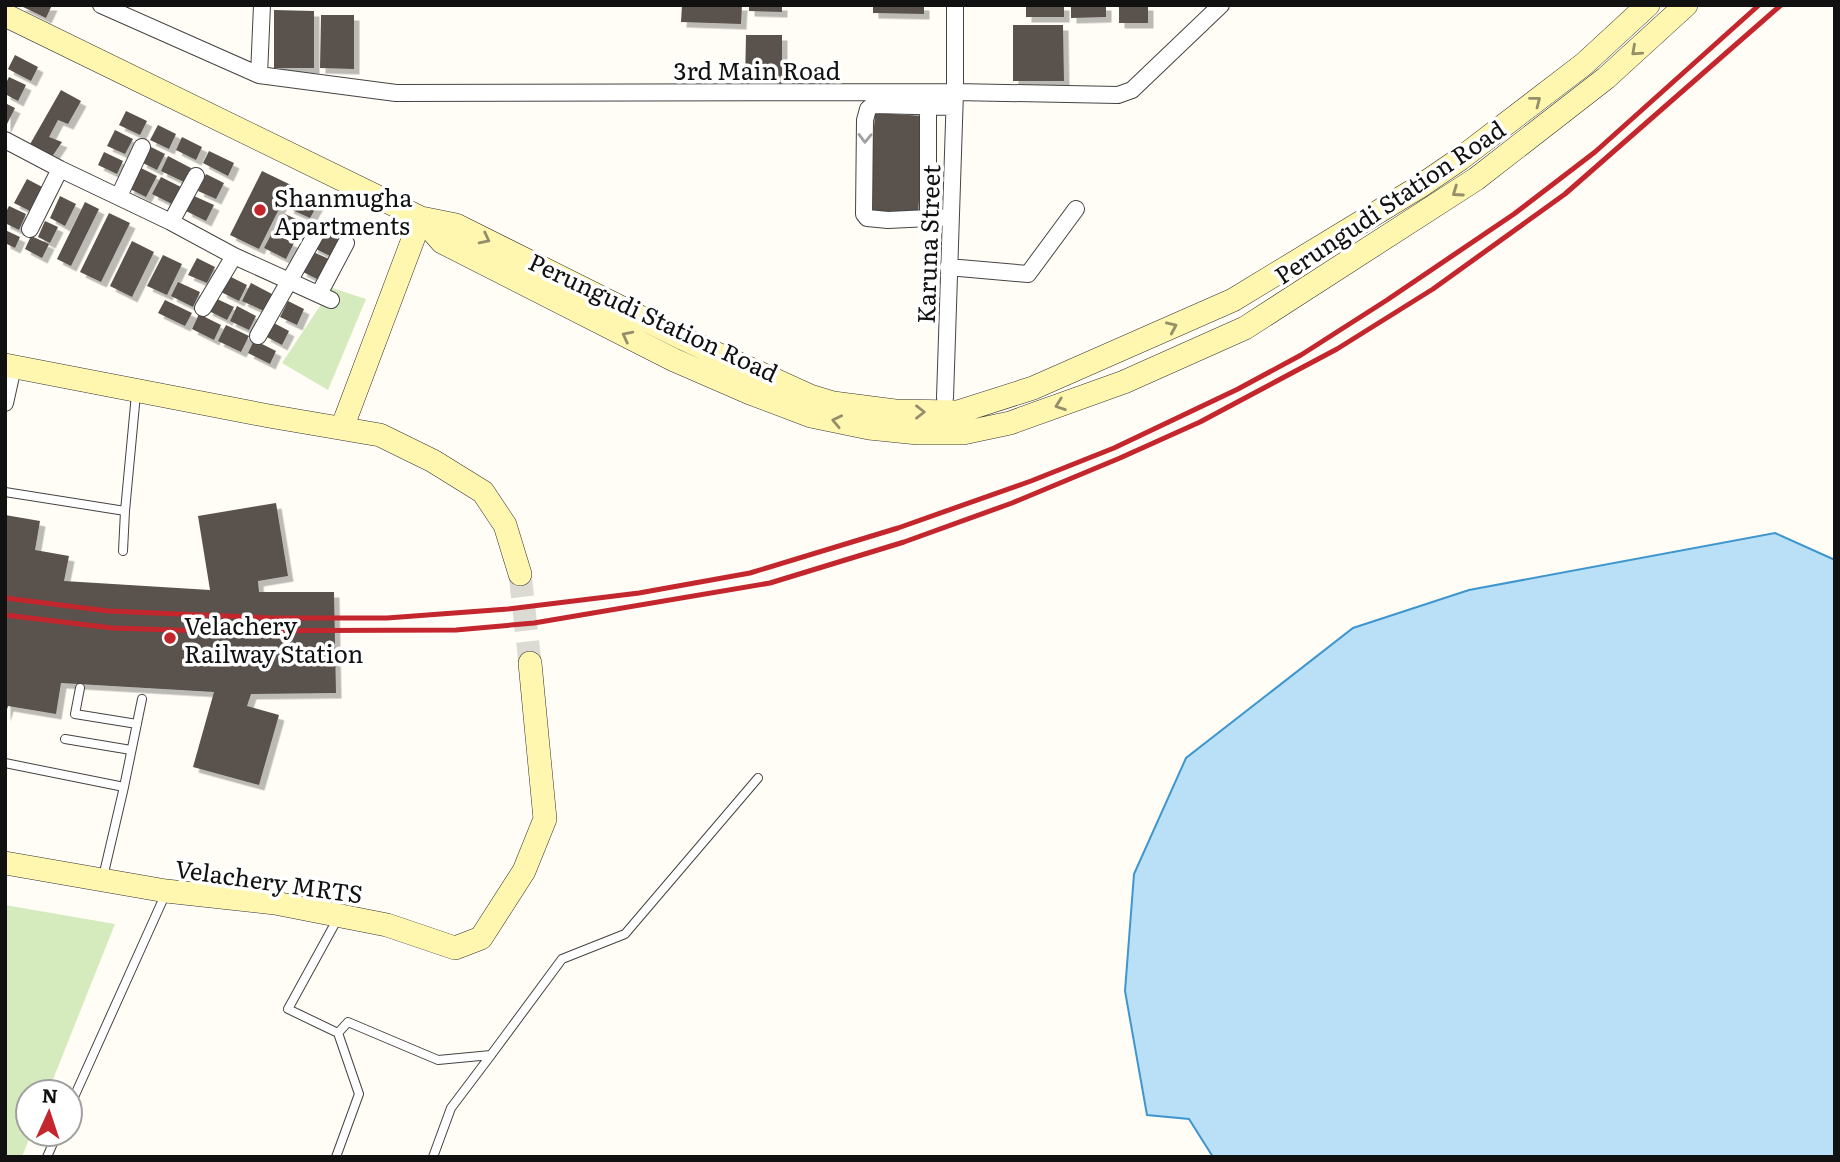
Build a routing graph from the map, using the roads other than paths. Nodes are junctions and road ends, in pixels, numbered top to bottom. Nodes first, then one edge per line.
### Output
1 (101, 5) edge
2 (262, 5) edge
3 (955, 5) edge
4 (1221, 5) edge
5 (1648, 5) edge
6 (1686, 5) edge
7 (5, 15) edge
8 (258, 75) junction
9 (955, 100) junction
10 (928, 107) junction
11 (928, 133) junction
12 (953, 133) junction
13 (5, 140) edge
14 (142, 147) dead end
15 (60, 169) junction
16 (196, 176) dead end
17 (928, 182) junction
18 (951, 182) junction
19 (119, 196) junction
20 (1076, 209) dead end
21 (950, 217) junction
22 (421, 218) junction
23 (928, 218) junction
24 (171, 222) junction
25 (30, 229) dead end
26 (317, 232) dead end
27 (346, 243) dead end
28 (233, 256) junction
29 (948, 267) junction
30 (291, 281) junction
31 (203, 307) dead end
32 (258, 336) dead end
33 (9, 366) edge
34 (136, 390) junction
35 (945, 398) dead end
36 (5, 403) edge
37 (342, 428) junction
38 (5, 492) edge
39 (125, 511) junction
40 (123, 551) dead end
41 (520, 574) tunnel mouth
42 (530, 663) tunnel mouth
43 (80, 688) dead end
44 (142, 699) dead end
45 (136, 724) junction
46 (65, 739) dead end
47 (131, 750) junction
48 (5, 763) edge
49 (758, 778) dead end
50 (124, 787) junction
51 (5, 863) edge
52 (103, 880) junction
53 (166, 891) junction
54 (339, 915) junction
55 (338, 1033) junction
56 (491, 1055) junction
57 (83, 1078) edge
58 (335, 1157) edge
59 (433, 1157) edge

1 - 8 street, 3rd Main Road
2 - 8 street
3 - 9 street, Karuna Street
4 - 9 street, 3rd Main Road
22 -> 5 street, Perungudi Station Road
6 -> 22 street, Perungudi Station Road
7 - 22 street, Perungudi Station Road
8 - 9 street, 3rd Main Road
9 - 10 street
9 - 12 street, Karuna Street
10 - 11 street
10 -> 23 street
11 - 12 street
11 - 17 street
12 - 18 street, Karuna Street
13 - 15 street
14 - 19 street
15 - 19 street
15 - 25 street
16 - 24 street
17 - 18 street
17 - 23 street
18 - 21 street, Karuna Street
19 - 24 street
20 - 29 street
21 - 23 street
21 - 29 street, Karuna Street
22 - 37 street
24 - 28 street
26 - 30 street
27 - 30 street
28 - 30 street
28 - 31 street
29 - 35 street, Karuna Street
30 - 32 street
33 - 34 street
33 - 36 street
34 - 37 street
34 - 39 lane
37 - 41 street
38 - 39 lane
39 - 40 lane
42 - 54 street, Velachery MRTS
43 - 45 lane
44 - 45 lane
45 - 47 lane
46 - 47 lane
47 - 50 lane
48 - 50 lane
49 - 56 lane
50 - 52 lane
51 - 52 street, Velachery MRTS
52 - 53 street, Velachery MRTS
53 - 54 street, Velachery MRTS
53 - 57 lane
54 - 55 lane
55 - 56 lane
55 - 58 lane
56 - 59 lane

